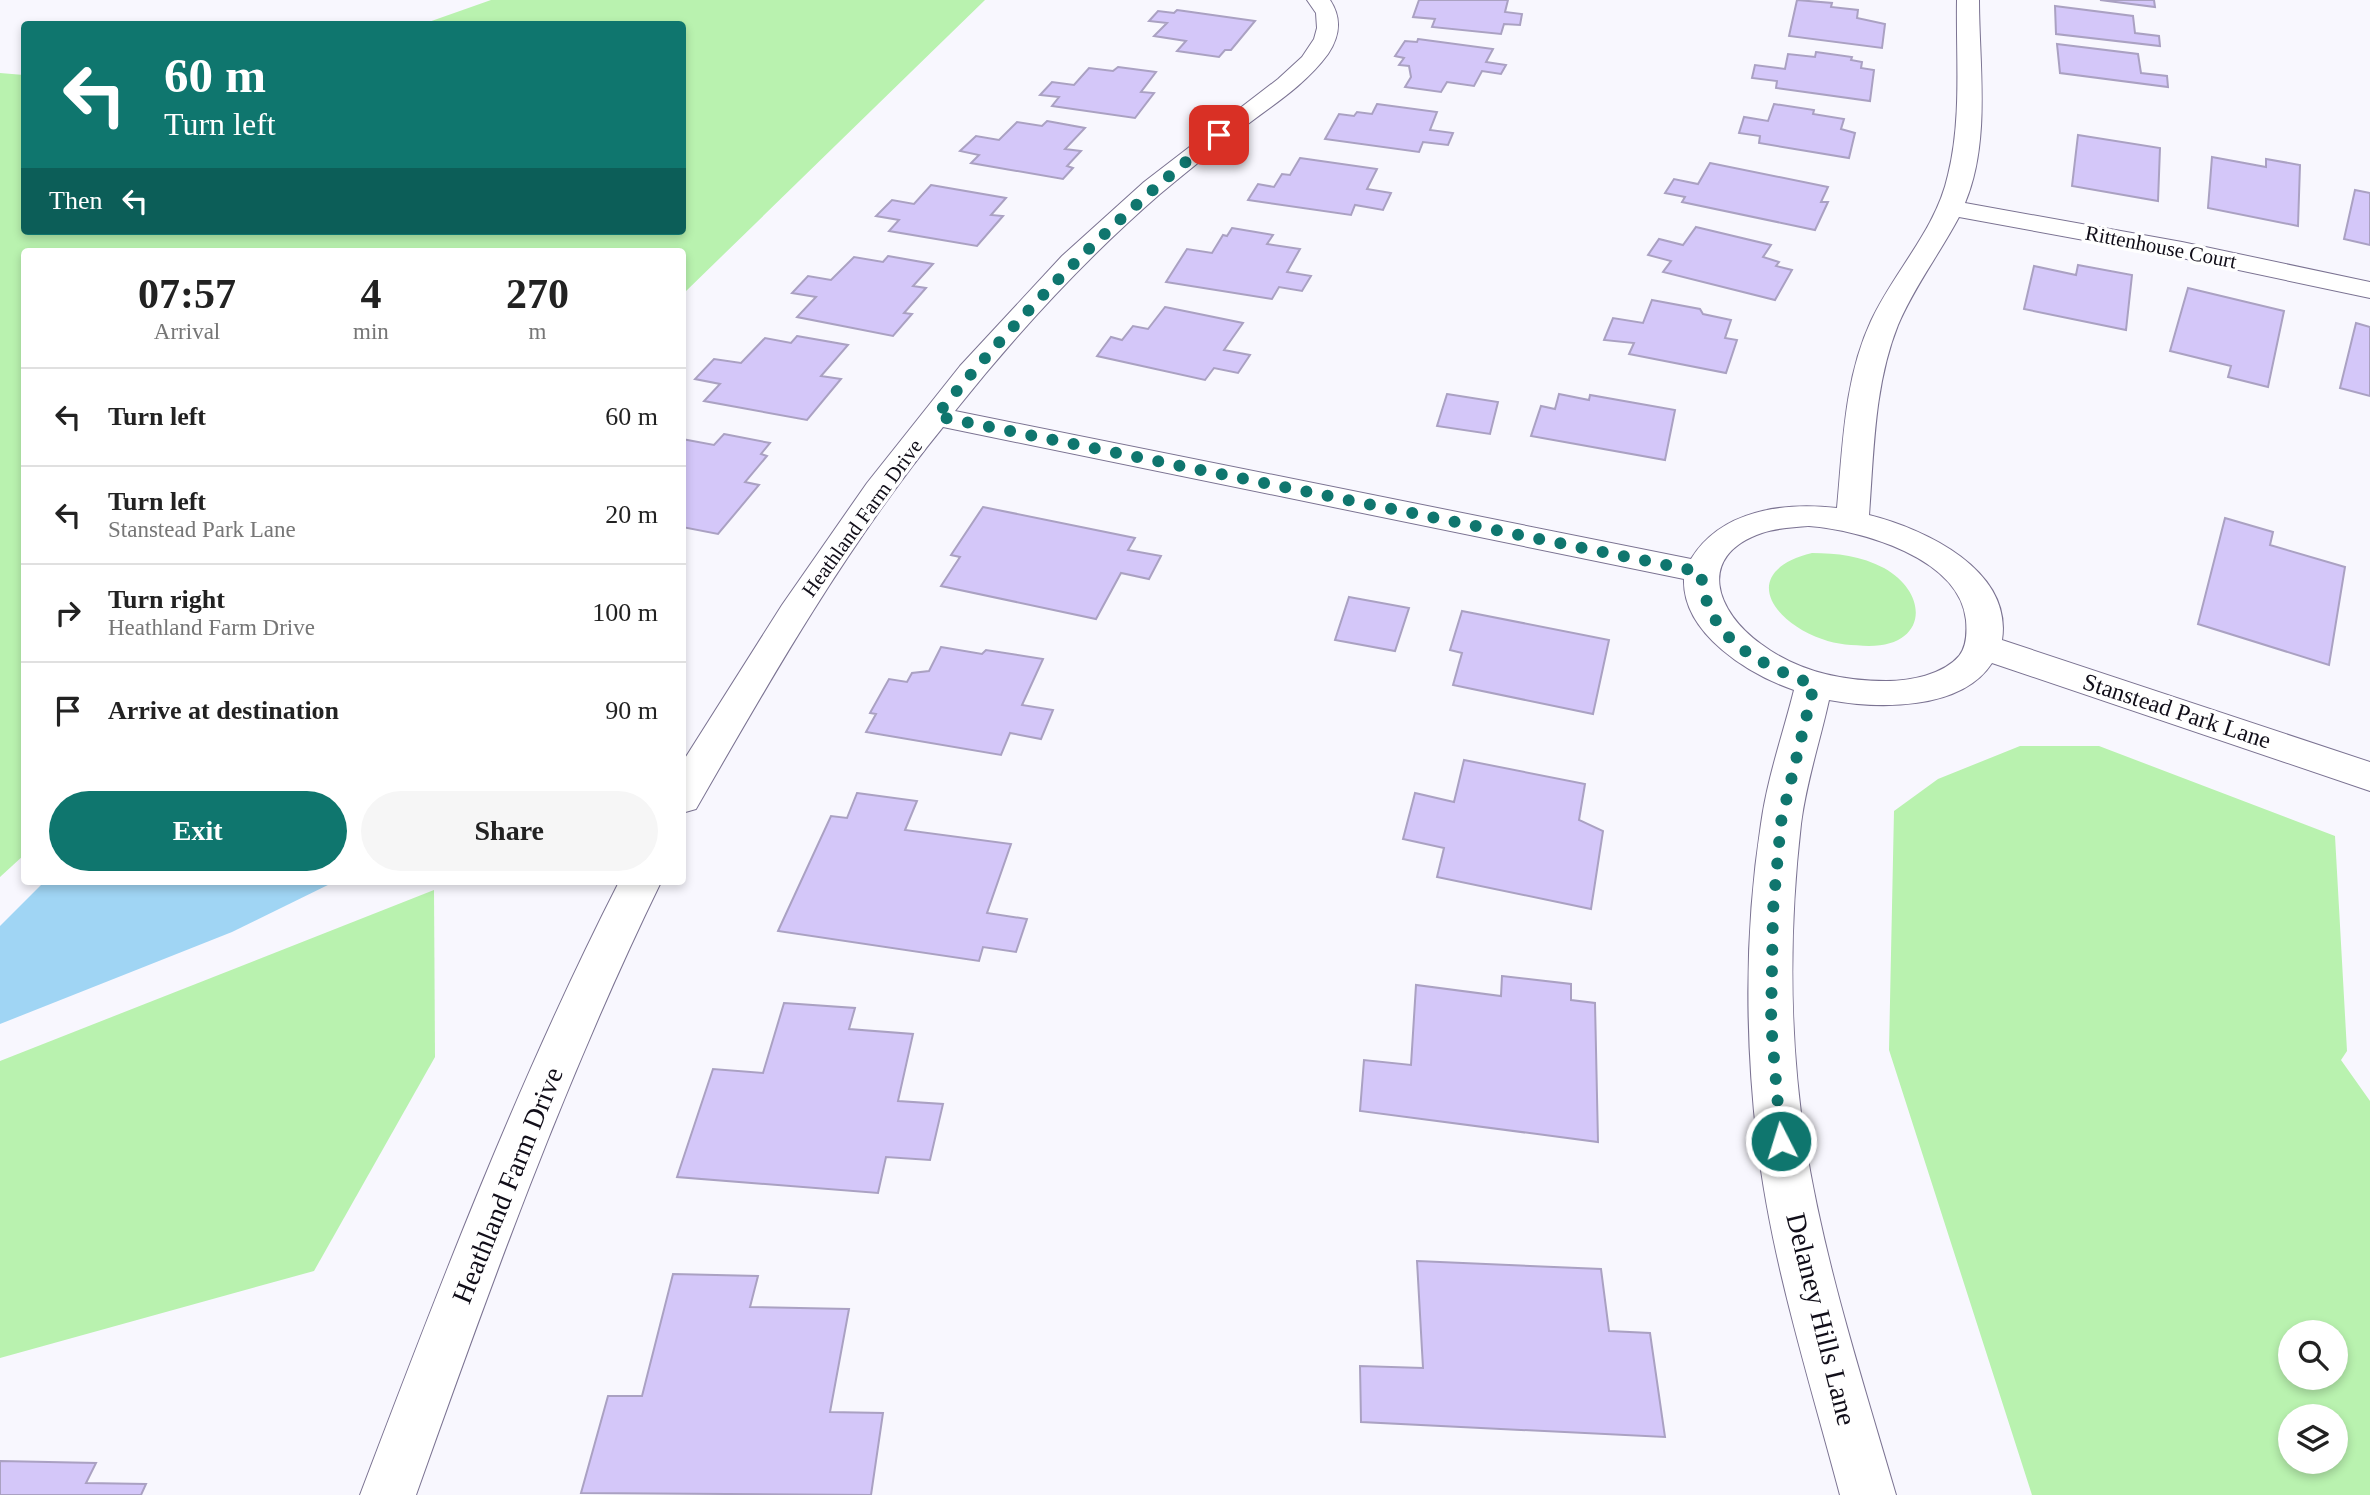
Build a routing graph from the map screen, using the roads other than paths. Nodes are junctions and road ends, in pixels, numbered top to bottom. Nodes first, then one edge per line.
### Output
1 (1318, 0) edge
2 (1968, 0) edge
3 (1952, 208) junction
4 (2370, 290) edge
5 (936, 416) junction
6 (1852, 521) junction
7 (1701, 572) junction
8 (1983, 647) junction
9 (1814, 685) junction
10 (2370, 777) edge
11 (686, 792) edge
12 (638, 885) edge
13 (388, 1495) edge
14 (1868, 1495) edge

1 - 5 street, Heathland Farm Drive
2 - 3 street
3 - 4 street, Rittenhouse Court
3 - 6 street
5 - 7 street
5 - 11 street, Heathland Farm Drive
6 - 7 street
6 - 8 street
7 - 9 street
8 - 9 street
8 - 10 street, Stanstead Park Lane
9 - 14 street, Delaney Hills Lane
12 - 13 street, Heathland Farm Drive

